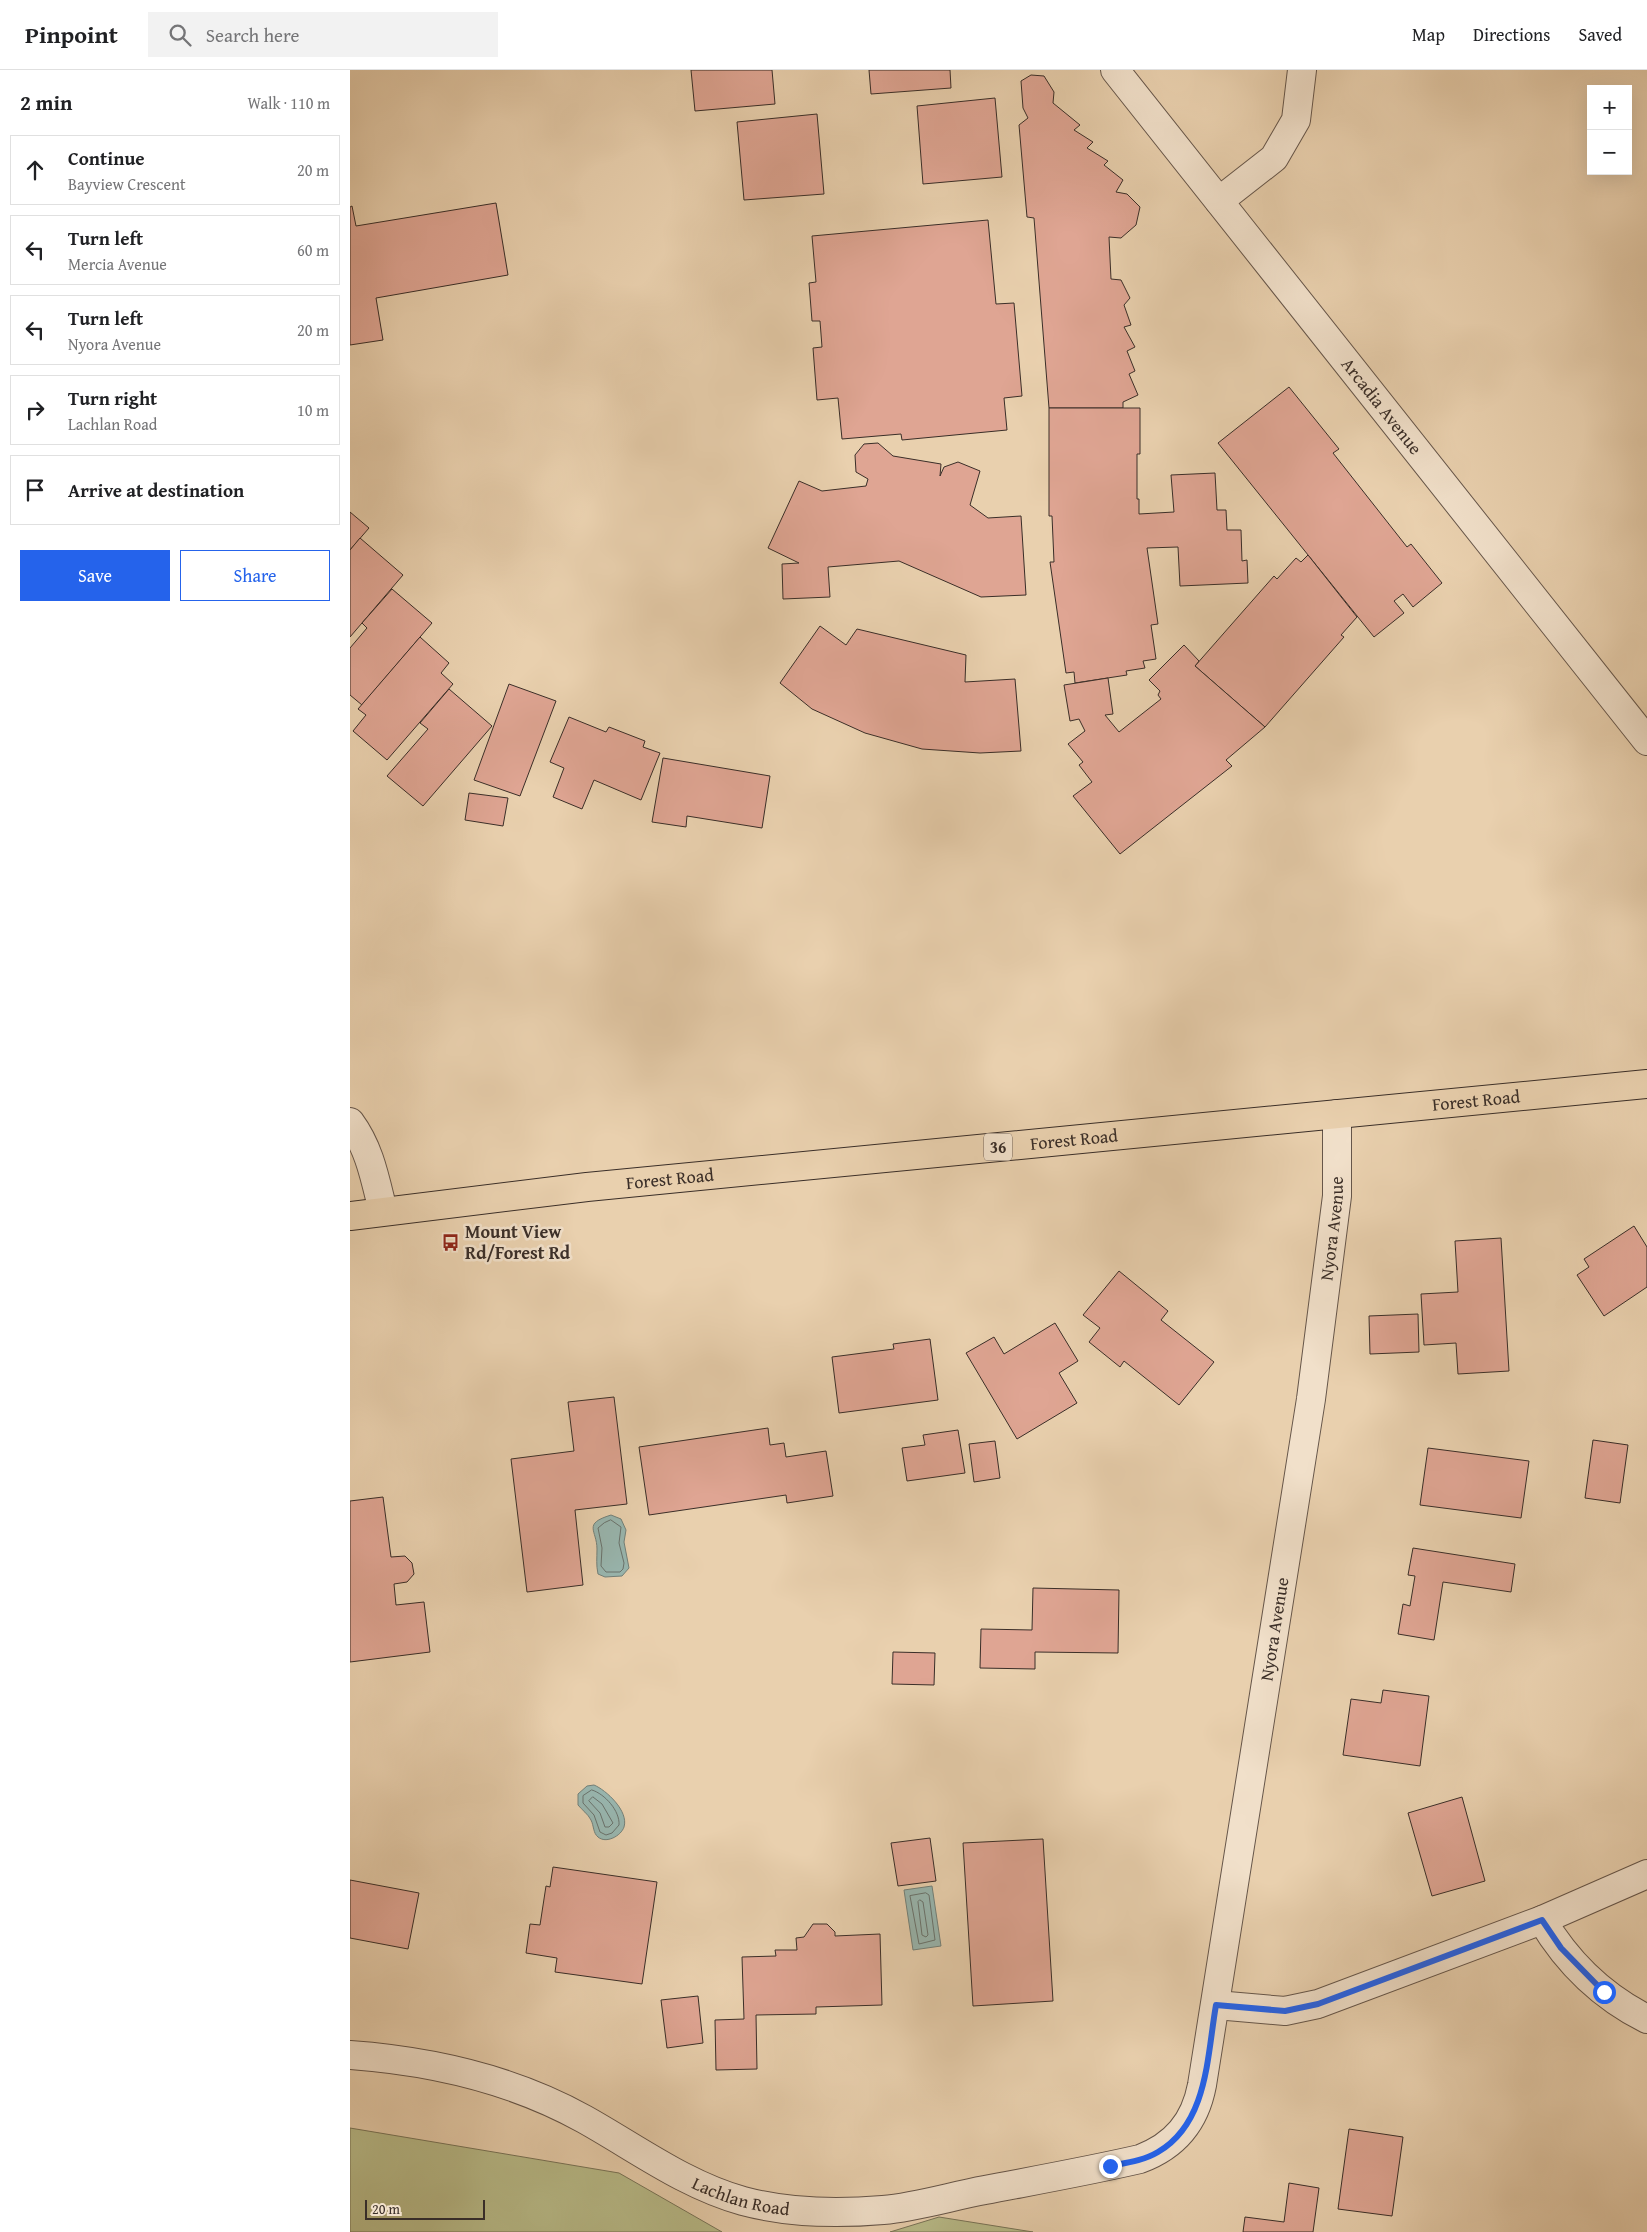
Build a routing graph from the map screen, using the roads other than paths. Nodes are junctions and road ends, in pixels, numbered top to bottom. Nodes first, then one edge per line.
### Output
1 (1115, 70) edge
2 (1302, 70) edge
3 (1219, 201) junction
4 (1647, 741) edge
5 (1647, 1084) edge
6 (1337, 1114) junction
7 (350, 1122) edge
8 (383, 1211) junction
9 (350, 1216) edge
10 (1647, 1874) edge
11 (1542, 1920) junction
12 (1216, 2005) junction
13 (1647, 2019) edge
14 (350, 2055) edge
15 (1179, 2137) joint

1 - 3 street, Arcadia Avenue
2 - 3 street
3 - 4 street, Arcadia Avenue
5 - 6 main road, Forest Road / 36
6 - 8 main road, Forest Road / 36
6 - 12 street, Nyora Avenue
7 - 8 street
8 - 9 main road, Forest Road / 36
10 - 11 street
11 - 12 street
11 - 13 street
12 - 15 street, Nyora Avenue
14 - 15 street, Lachlan Road

